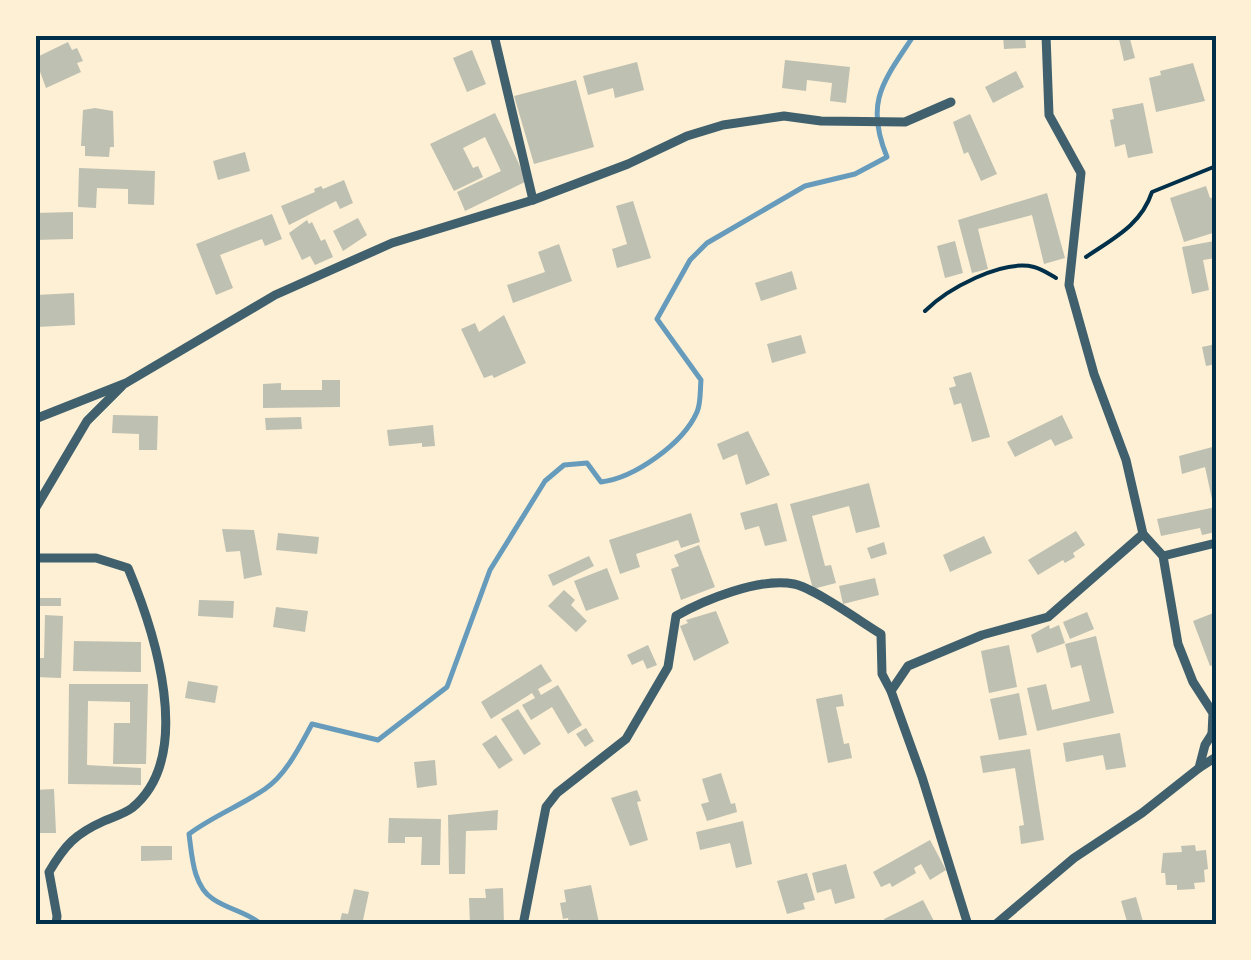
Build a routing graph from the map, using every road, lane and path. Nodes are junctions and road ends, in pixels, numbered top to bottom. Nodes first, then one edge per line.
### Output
1 (494, 35) edge
2 (1046, 35) edge
3 (951, 102) dead end
4 (1216, 166) edge
5 (533, 200) junction
6 (1072, 266) junction
7 (1069, 285) junction
8 (924, 311) dead end
9 (126, 382) junction
10 (35, 419) edge
11 (35, 509) edge
12 (1144, 534) junction
13 (1216, 543) edge
14 (1163, 556) junction
15 (35, 558) edge
16 (892, 691) junction
17 (1214, 738) edge
18 (1216, 757) edge
19 (1199, 768) junction
20 (1216, 770) edge
21 (56, 925) edge
22 (523, 925) edge
23 (968, 925) edge
24 (995, 925) edge

1 - 5 street
2 - 6 street
3 - 5 street
4 - 6 path
5 - 9 street
6 - 7 street
7 - 8 path
7 - 12 street
9 - 10 street
9 - 11 street
12 - 14 street
12 - 16 street
13 - 14 street
14 - 17 street
15 - 21 street
16 - 22 street
16 - 23 street
17 - 19 street
18 - 19 street
19 - 20 street
19 - 24 street

